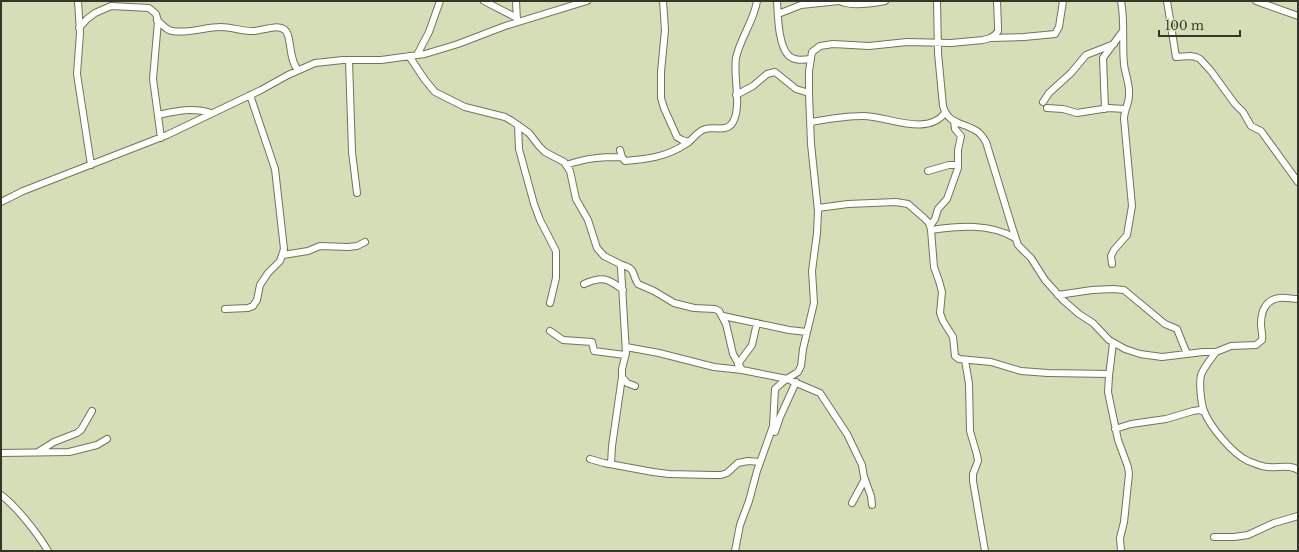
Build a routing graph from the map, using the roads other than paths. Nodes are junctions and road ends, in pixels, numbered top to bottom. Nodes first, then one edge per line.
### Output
1 (78, 1) edge
2 (440, 1) edge
3 (484, 1) edge
4 (516, 1) edge
5 (588, 1) edge
6 (663, 1) edge
7 (757, 1) edge
8 (777, 1) edge
9 (839, 1) edge
10 (886, 1) edge
11 (937, 1) edge
12 (997, 1) edge
13 (1063, 1) edge
14 (1121, 1) edge
15 (1167, 1) edge
16 (1256, 1) edge
17 (778, 14) junction
18 (1298, 16) edge
19 (157, 20) junction
20 (517, 20) junction
21 (79, 28) junction
22 (1123, 31) junction
23 (990, 38) junction
24 (938, 43) junction
25 (1114, 44) junction
26 (417, 55) junction
27 (409, 56) junction
28 (810, 59) junction
29 (349, 60) junction
30 (298, 70) junction
31 (809, 93) junction
32 (250, 95) junction
33 (736, 95) junction
34 (1043, 102) dead end
35 (1047, 108) dead end
36 (1105, 109) junction
37 (1125, 110) junction
38 (211, 113) junction
39 (945, 113) junction
40 (158, 115) junction
41 (954, 121) junction
42 (811, 122) junction
43 (518, 125) junction
44 (161, 138) junction
45 (689, 142) junction
46 (620, 150) dead end
47 (622, 157) junction
48 (91, 165) junction
49 (566, 165) junction
50 (958, 165) junction
51 (928, 171) dead end
52 (1298, 182) edge
53 (357, 193) dead end
54 (1, 202) edge
55 (818, 208) junction
56 (930, 228) junction
57 (1015, 238) junction
58 (365, 242) dead end
59 (283, 255) junction
60 (620, 264) junction
61 (1112, 264) dead end
62 (584, 284) dead end
63 (623, 290) junction
64 (1058, 295) junction
65 (1298, 299) edge
66 (550, 303) dead end
67 (225, 309) dead end
68 (723, 316) junction
69 (757, 323) junction
70 (550, 331) dead end
71 (808, 332) junction
72 (1113, 343) junction
73 (626, 347) junction
74 (1216, 352) junction
75 (1187, 354) junction
76 (625, 355) junction
77 (965, 360) junction
78 (740, 367) junction
79 (1109, 374) junction
80 (622, 377) junction
81 (787, 379) junction
82 (796, 382) junction
83 (635, 386) dead end
84 (92, 411) dead end
85 (1204, 412) junction
86 (1115, 429) junction
87 (107, 439) dead end
88 (765, 450) junction
89 (1, 453) edge
90 (37, 453) junction
91 (590, 459) dead end
92 (760, 462) junction
93 (611, 464) junction
94 (1298, 470) edge
95 (865, 479) junction
96 (1, 495) edge
97 (852, 503) dead end
98 (872, 505) dead end
99 (1298, 516) edge
100 (1214, 537) dead end
101 (48, 551) edge
102 (735, 551) edge
103 (985, 551) edge
104 (1121, 551) edge

1 - 21 street
2 - 26 street
3 - 20 street
4 - 20 street
5 - 20 street
6 - 45 street
7 - 33 street
8 - 17 street
9 - 10 street
9 - 17 street
11 - 24 street
12 - 23 street
13 - 23 street
14 - 22 street
15 - 52 street
16 - 18 street
17 - 28 street
19 - 21 street
19 - 30 street
19 - 40 street
20 - 26 street
21 - 48 street
22 - 25 street
22 - 37 street
23 - 24 street
24 - 28 street
24 - 39 street
25 - 34 street
25 - 36 street
26 - 27 street
27 - 29 street
27 - 43 street
28 - 31 street
29 - 30 street
29 - 53 street
30 - 32 street
31 - 33 street
31 - 42 street
32 - 38 street
32 - 59 street
33 - 45 street
35 - 36 street
36 - 37 street
37 - 61 street
38 - 40 street
38 - 44 street
39 - 41 street
39 - 42 street
40 - 44 street
41 - 50 street
41 - 57 street
42 - 55 street
43 - 49 street
43 - 66 street
44 - 48 street
45 - 47 street
46 - 47 street
47 - 49 street
48 - 54 street
49 - 60 street
50 - 51 street
50 - 56 street
55 - 56 street
55 - 71 street
56 - 57 street
56 - 77 street
57 - 64 street
58 - 59 street
59 - 67 street
60 - 63 street
60 - 68 street
62 - 63 street
63 - 73 street
64 - 72 street
64 - 75 street
65 - 74 street
68 - 69 street
68 - 78 street
69 - 71 street
69 - 78 street
70 - 76 street
71 - 81 street
72 - 75 street
72 - 79 street
73 - 76 street
73 - 78 street
74 - 75 street
74 - 85 street
76 - 80 street
77 - 79 street
77 - 103 street
78 - 81 street
79 - 86 street
80 - 83 street
80 - 93 street
81 - 82 street
81 - 88 street
82 - 88 street
82 - 95 street
84 - 90 street
85 - 86 street
85 - 94 street
86 - 104 street
87 - 90 street
88 - 92 street
89 - 90 street
91 - 93 street
92 - 93 street
92 - 102 street
95 - 97 street
95 - 98 street
96 - 101 street
99 - 100 street

